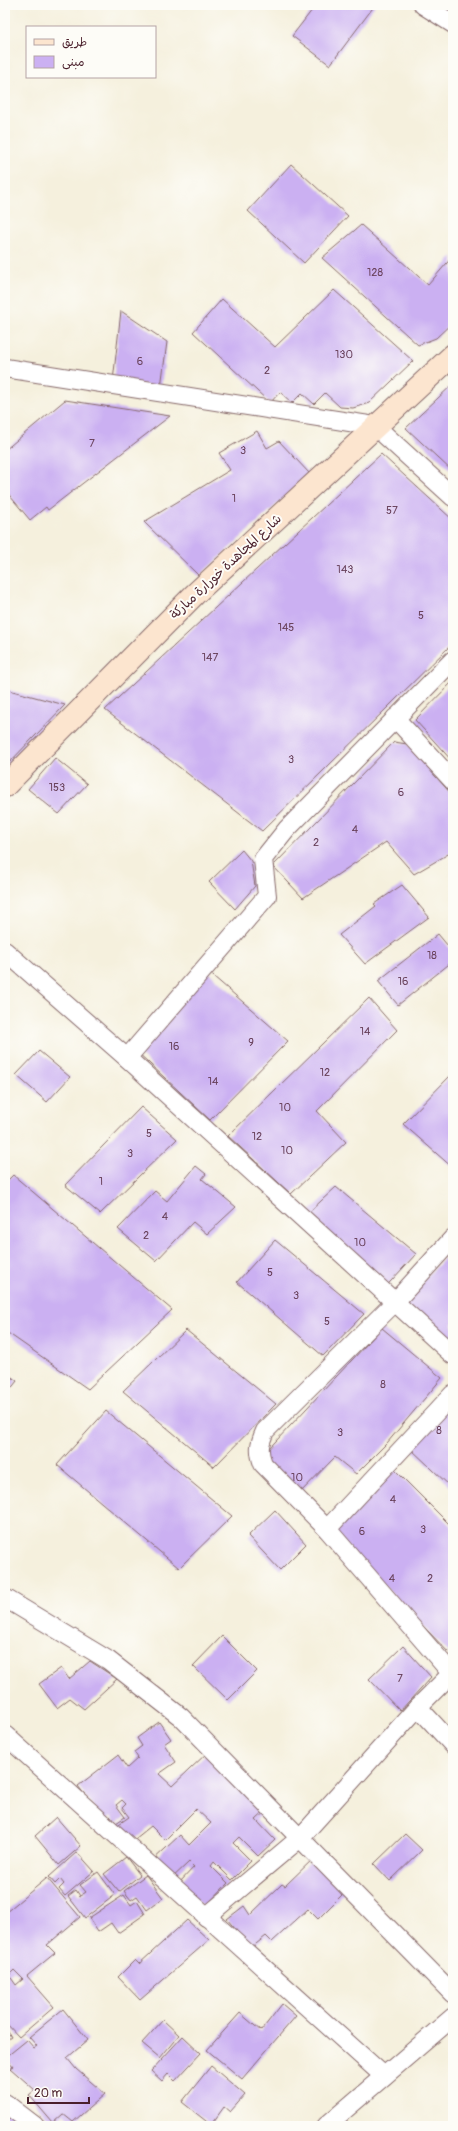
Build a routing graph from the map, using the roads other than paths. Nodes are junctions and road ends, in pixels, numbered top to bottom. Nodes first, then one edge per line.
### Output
1 (423, 5) edge
2 (453, 24) edge
3 (453, 355) edge
4 (5, 368) edge
5 (375, 426) junction
6 (453, 497) edge
7 (453, 660) edge
8 (395, 718) junction
9 (453, 781) edge
10 (5, 786) edge
11 (5, 952) edge
12 (127, 1058) junction
13 (453, 1238) edge
14 (394, 1303) junction
15 (453, 1355) edge
16 (453, 1394) edge
17 (327, 1529) junction
18 (5, 1598) edge
19 (452, 1673) edge
20 (418, 1707) junction
21 (5, 1735) edge
22 (453, 1745) edge
23 (300, 1838) junction
24 (206, 1917) junction
25 (453, 1994) edge
26 (453, 2017) edge
27 (384, 2076) junction
28 (5, 2103) edge
29 (35, 2126) edge
30 (326, 2126) edge

1 - 2 street
3 - 5 street, شارع المجاهدة خورارة مباركة
4 - 5 street
5 - 6 street
5 - 10 street, شارع المجاهدة خورارة مباركة
7 - 8 street
8 - 9 street
8 - 12 street
11 - 12 street
12 - 14 street
13 - 14 street
14 - 15 street
14 - 17 street
16 - 17 street
17 - 19 street
18 - 23 street
19 - 20 street
20 - 22 street
20 - 23 street
21 - 24 street
23 - 24 street
23 - 25 street
24 - 27 street
26 - 27 street
27 - 30 street
28 - 29 street

